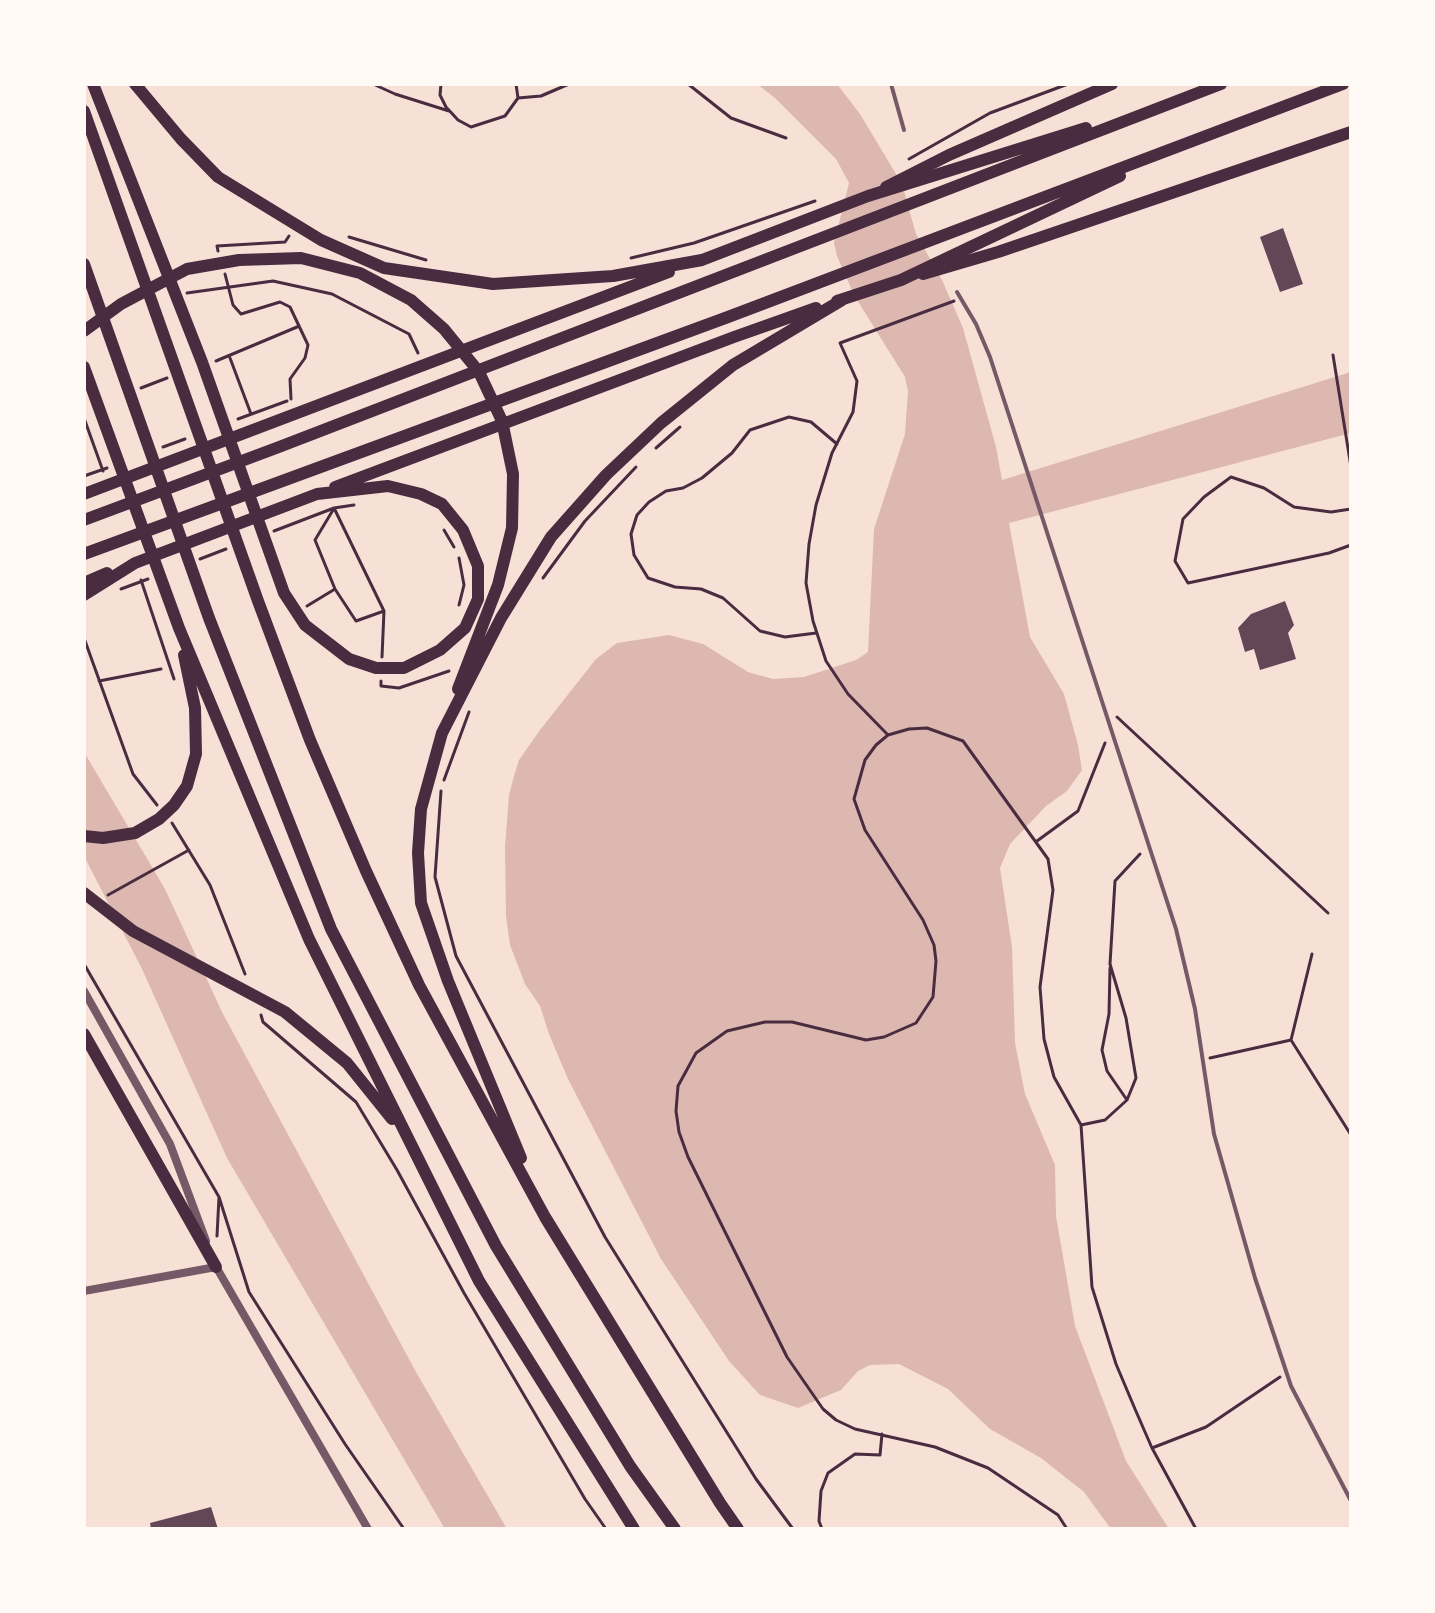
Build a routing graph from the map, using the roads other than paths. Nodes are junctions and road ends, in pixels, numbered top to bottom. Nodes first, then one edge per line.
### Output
1 (93, 84) edge
2 (135, 84) edge
3 (891, 84) edge
4 (1112, 84) edge
5 (1221, 84) edge
6 (1343, 84) edge
7 (1189, 96) junction
8 (84, 111) edge
9 (904, 130) dead end
10 (1351, 132) edge
11 (1204, 137) junction
12 (868, 196) junction
13 (702, 260) junction
14 (84, 264) edge
15 (901, 280) junction
16 (957, 292) dead end
17 (842, 300) junction
18 (84, 331) edge
19 (84, 367) edge
20 (84, 377) edge
21 (95, 398) junction
22 (147, 471) junction
23 (84, 487) edge
24 (84, 494) edge
25 (317, 494) junction
26 (84, 520) edge
27 (84, 554) edge
28 (135, 563) junction
29 (84, 583) edge
30 (84, 595) edge
31 (179, 628) junction
32 (442, 733) junction
33 (84, 836) edge
34 (84, 893) edge
35 (84, 991) edge
36 (84, 1034) edge
37 (545, 1217) junction
38 (216, 1267) junction
39 (479, 1281) junction
40 (84, 1291) edge
41 (1351, 1501) edge
42 (368, 1529) edge
43 (634, 1529) edge
44 (675, 1529) edge
45 (738, 1529) edge

1 - 25 main road
2 - 13 main road
3 - 9 lane
4 - 12 main road
5 - 7 main road
6 - 11 main road
7 - 12 main road
7 - 26 main road
8 - 37 main road
10 - 15 main road
11 - 15 main road
11 - 27 main road
12 - 13 main road
13 - 22 main road
14 - 44 main road
15 - 17 main road
16 - 41 lane
17 - 25 main road
17 - 32 main road
18 - 32 main road
19 - 21 main road
20 - 21 main road
21 - 31 main road
22 - 23 main road
22 - 24 main road
25 - 28 main road
28 - 29 main road
28 - 30 main road
31 - 33 main road
31 - 39 main road
32 - 37 main road
34 - 39 main road
35 - 38 street
36 - 38 main road
37 - 45 main road
38 - 40 street
38 - 42 street
39 - 43 main road

